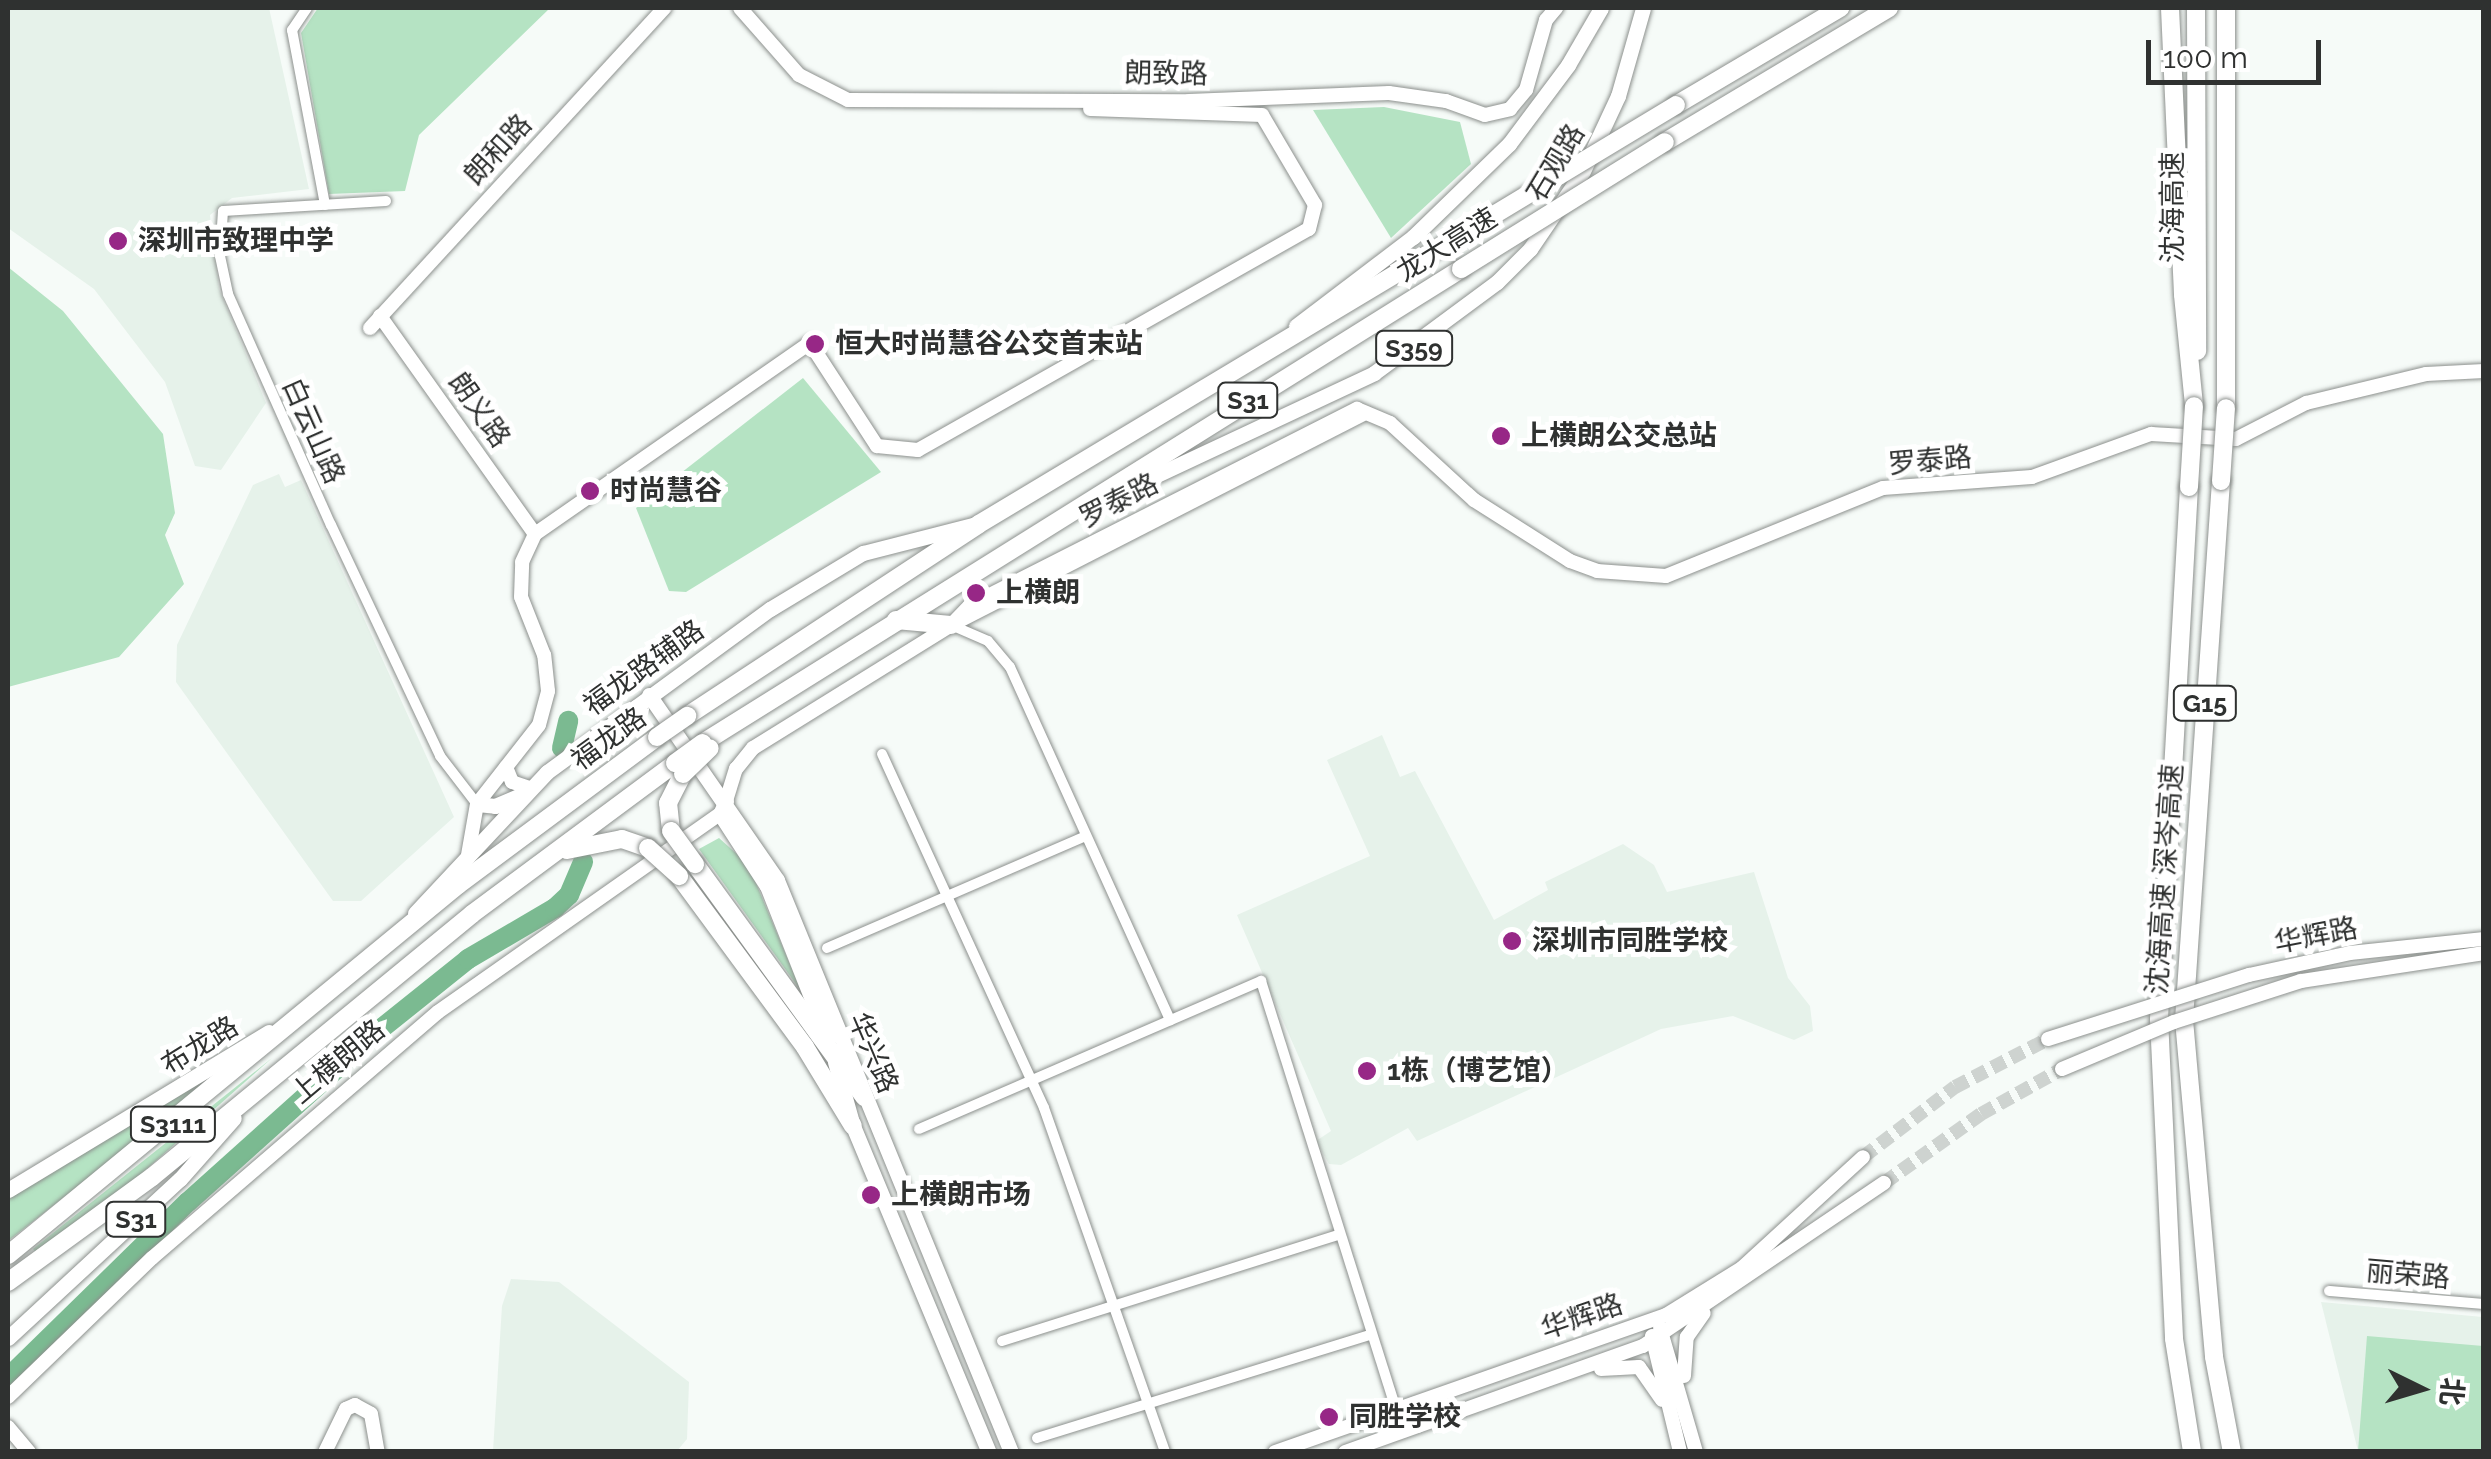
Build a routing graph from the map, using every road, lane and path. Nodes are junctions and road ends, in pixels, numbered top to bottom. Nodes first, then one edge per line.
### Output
1 (307, 8) edge
2 (664, 8) edge
3 (740, 8) edge
4 (1556, 8) edge
5 (1598, 8) edge
6 (1644, 8) edge
7 (1840, 8) edge
8 (1890, 8) edge
9 (2170, 8) edge
10 (2196, 8) edge
11 (2229, 8) edge
12 (1090, 108) dead end
13 (386, 202) dead end
14 (325, 205) junction
15 (380, 316) junction
16 (370, 328) dead end
17 (1270, 345) junction
18 (2484, 371) edge
19 (2194, 406) junction
20 (979, 524) junction
21 (1034, 532) junction
22 (535, 534) junction
23 (896, 620) junction
24 (951, 625) junction
25 (648, 696) junction
26 (882, 754) dead end
27 (506, 767) junction
28 (679, 768) junction
29 (529, 788) junction
30 (477, 804) junction
31 (723, 808) junction
32 (1086, 836) junction
33 (557, 852) junction
34 (466, 860) junction
35 (687, 870) junction
36 (946, 896) junction
37 (392, 938) junction
38 (2484, 939) edge
39 (827, 948) dead end
40 (2484, 953) edge
41 (314, 1002) junction
42 (1170, 1020) junction
43 (2048, 1039) tunnel mouth
44 (832, 1051) junction
45 (2062, 1069) tunnel mouth
46 (1032, 1083) junction
47 (256, 1092) junction
48 (864, 1098) junction
49 (852, 1126) junction
50 (919, 1130) dead end
51 (1863, 1157) tunnel mouth
52 (1884, 1183) tunnel mouth
53 (8, 1190) edge
54 (1339, 1235) junction
55 (8, 1255) edge
56 (8, 1282) edge
57 (2329, 1290) dead end
58 (1712, 1303) junction
59 (2484, 1304) edge
60 (1114, 1306) junction
61 (1652, 1321) junction
62 (1370, 1335) junction
63 (8, 1338) edge
64 (1659, 1338) junction
65 (1002, 1341) dead end
66 (1571, 1373) junction
67 (8, 1398) edge
68 (1148, 1404) junction
69 (1395, 1409) junction
70 (1678, 1413) junction
71 (8, 1427) edge
72 (1403, 1432) junction
73 (1037, 1438) dead end
74 (30, 1452) edge
75 (324, 1452) edge
76 (378, 1452) edge
77 (989, 1452) edge
78 (1011, 1452) edge
79 (1165, 1452) edge
80 (1275, 1452) edge
81 (1346, 1452) edge
82 (1680, 1452) edge
83 (1696, 1452) edge
84 (2192, 1452) edge
85 (2232, 1452) edge

1 - 14 street
2 - 15 street, 朗和路
3 - 4 street, 朗致路
5 - 17 main road, 石观路
6 - 21 main road, 石观路 / S359
7 - 17 highway, 龙大高速 / S31, bridge
8 - 21 highway, 龙大高速 / S31, bridge
9 - 19 highway
10 - 19 highway, 沈海高速 / G15
11 - 85 highway, 沈海高速 深岑高速 / G15, bridge
12 - 22 street
13 - 14 street, 白云山路
14 - 30 street, 白云山路
15 - 16 street, 朗和路
15 - 22 street, 朗义路
17 - 20 highway, 福龙路 / S31
18 - 24 street, 罗泰路
19 - 84 highway, 沈海高速 深岑高速 / G15, bridge
20 - 25 main road, 福龙路辅路
20 - 37 highway, 福龙路 / S31, bridge
21 - 23 highway, 福龙路 / S31
22 - 27 street
23 - 24 highway
23 - 28 highway, 福龙路 / S31, bridge
24 - 31 street, 罗泰路
24 - 32 street
25 - 29 main road, 福龙路辅路
25 - 31 main road, 华兴路
26 - 36 street
27 - 29 street
27 - 30 street
28 - 33 highway, 福龙路 / S31
28 - 35 highway, bridge
29 - 30 main road
29 - 34 main road, 福龙路辅路
30 - 34 street
31 - 44 main road, 华兴路
31 - 48 main road, 华兴路
31 - 67 street, 上横朗路
32 - 36 street
32 - 42 street
33 - 35 highway, bridge
33 - 47 highway, 福龙路 / S31
34 - 37 main road, 福龙路辅路
35 - 44 highway
35 - 49 highway
36 - 39 street
36 - 46 street
37 - 41 highway, 福龙路 / S31
38 - 43 street, 华辉路, bridge
40 - 45 street, 华辉路, bridge
41 - 53 main road, 布龙路 / S31
41 - 55 highway, 福龙路 / S3111
42 - 46 street
42 - 54 street
44 - 48 highway
44 - 49 main road, 华兴路
46 - 50 street
46 - 60 street
47 - 56 highway, 福龙路 / S3111
47 - 63 main road, S31
48 - 78 main road, 华兴路
49 - 77 main road, 华兴路
51 - 61 street, 华辉路
52 - 58 street, 华辉路
54 - 60 street
54 - 62 street
57 - 59 street, 丽荣路
58 - 64 street, 华辉路
58 - 70 street
60 - 65 street
60 - 68 street
61 - 64 street
61 - 69 street, 华辉路
62 - 68 street
62 - 69 street
64 - 66 street, 华辉路
64 - 70 street
66 - 70 street
66 - 72 street, 华辉路
68 - 73 street
68 - 79 street
69 - 72 street
69 - 80 street, 华辉路
70 - 82 street
70 - 83 street
71 - 74 street
72 - 81 street, 华辉路
75 - 76 street

